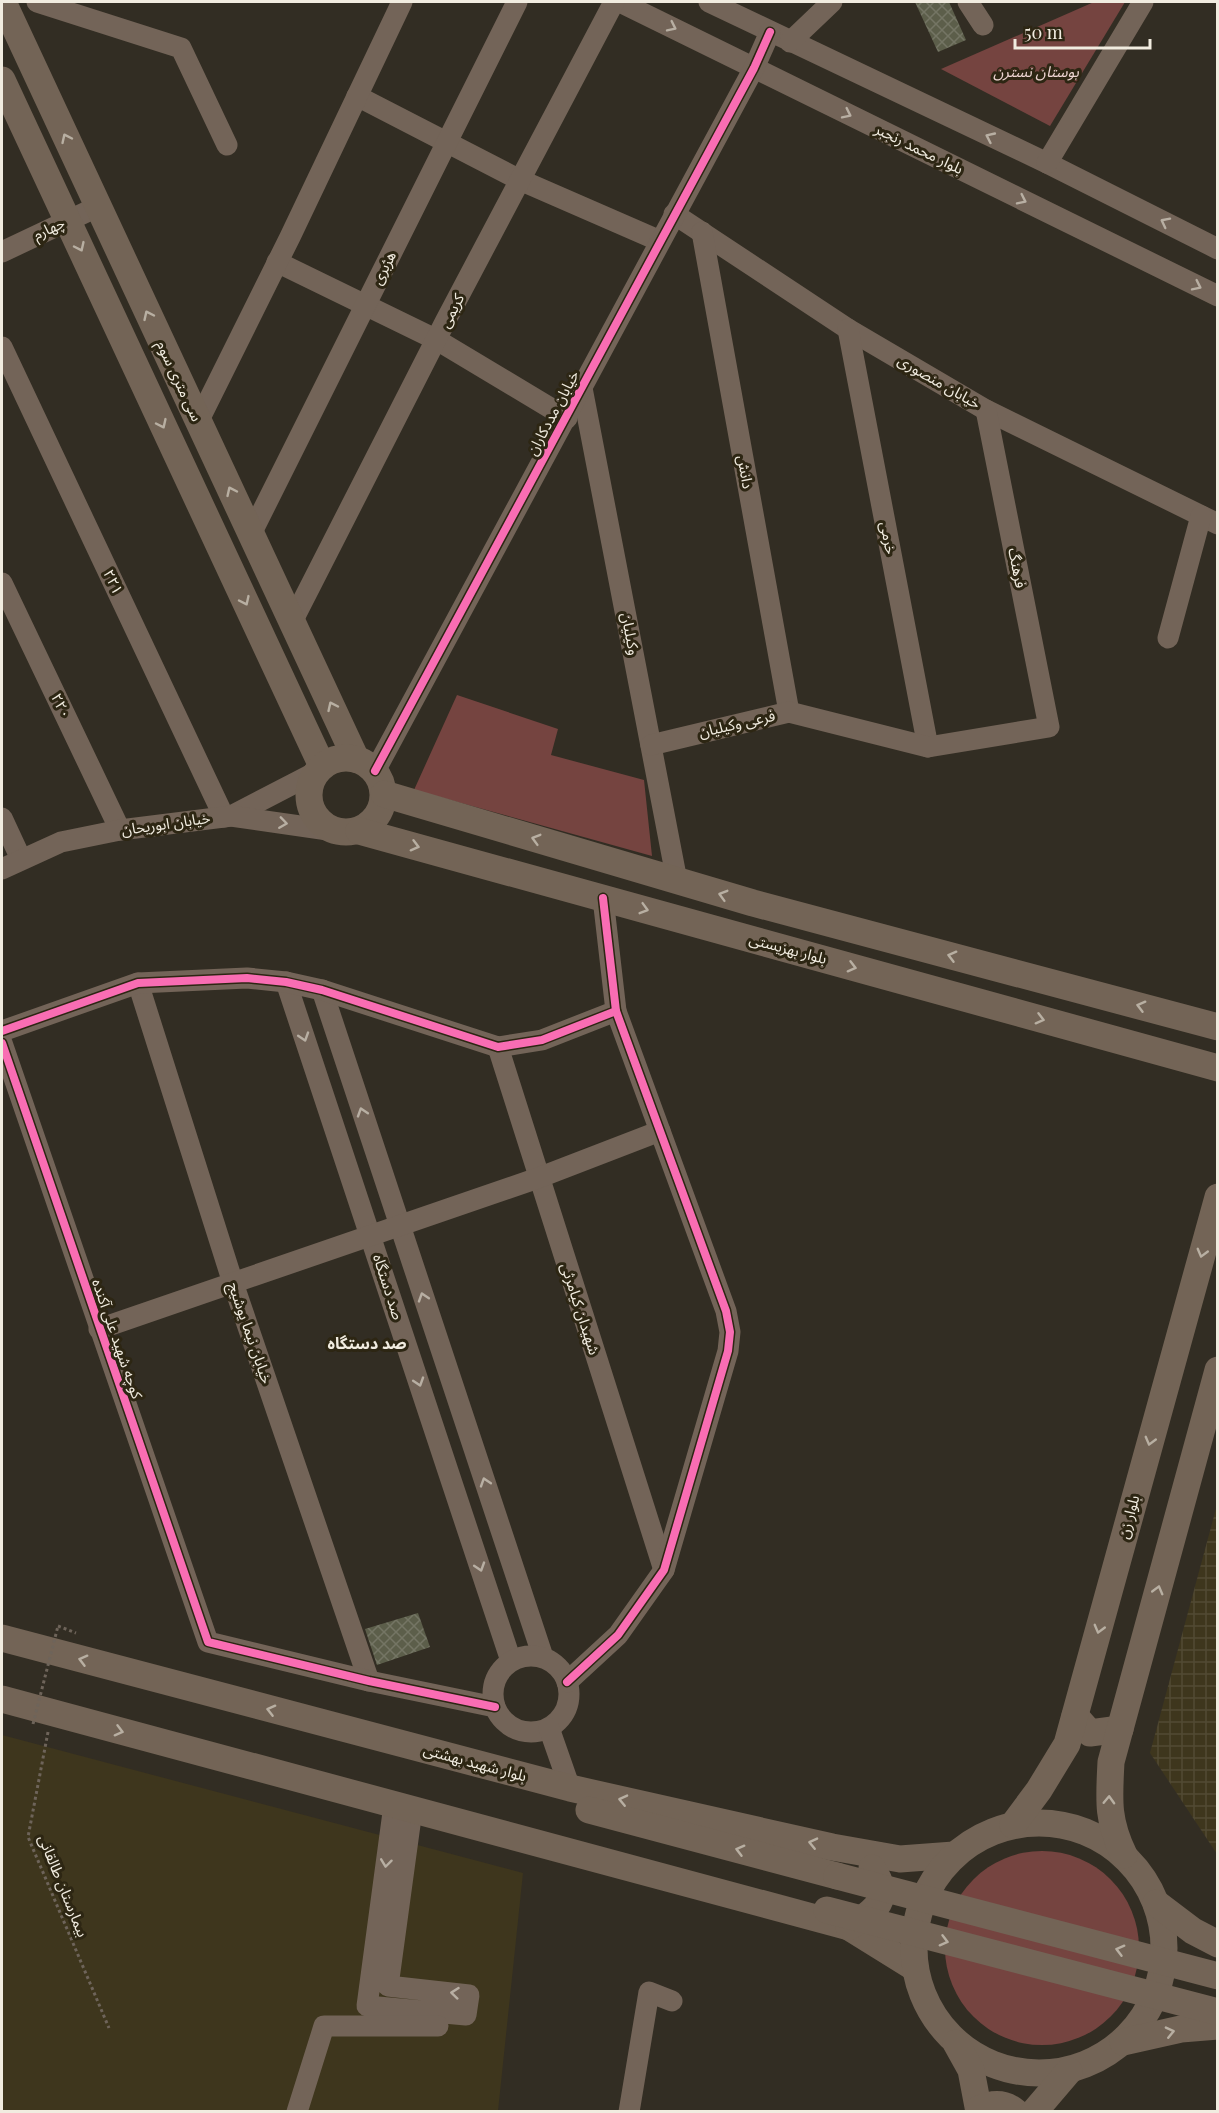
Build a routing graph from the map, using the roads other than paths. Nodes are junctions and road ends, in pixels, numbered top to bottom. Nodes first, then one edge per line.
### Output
1 (3, 2) edge
2 (38, 2) edge
3 (402, 2) edge
4 (517, 2) edge
5 (614, 2) edge
6 (620, 2) edge
7 (709, 2) edge
8 (832, 2) edge
9 (968, 2) edge
10 (1143, 2) edge
11 (983, 25) dead end
12 (770, 32) junction
13 (790, 42) junction
14 (754, 68) junction
15 (2, 80) edge
16 (357, 96) junction
17 (447, 142) junction
18 (227, 145) dead end
19 (1047, 163) junction
20 (520, 180) junction
21 (97, 207) junction
22 (674, 214) junction
23 (68, 221) junction
24 (702, 232) junction
25 (660, 241) junction
26 (1217, 248) edge
27 (2, 252) edge
28 (277, 262) junction
29 (1218, 296) edge
30 (366, 305) junction
31 (848, 329) junction
32 (437, 340) junction
33 (2, 346) edge
34 (582, 388) junction
35 (986, 410) junction
36 (567, 418) junction
37 (198, 422) junction
38 (1209, 520) edge
39 (251, 534) junction
40 (2, 583) edge
41 (292, 622) junction
42 (1168, 638) dead end
43 (789, 712) junction
44 (651, 745) junction
45 (928, 747) junction
46 (320, 769) junction
47 (372, 775) junction
48 (227, 816) junction
49 (2, 818) edge
50 (120, 830) junction
51 (347, 831) junction
52 (21, 859) junction
53 (2, 869) edge
54 (677, 881) junction
55 (603, 898) junction
56 (753, 903) junction
57 (741, 936) junction
58 (286, 982) junction
59 (138, 983) junction
60 (322, 990) junction
61 (1218, 1005) edge
62 (616, 1011) junction
63 (1180, 1017) junction
64 (1218, 1027) edge
65 (2, 1031) edge
66 (2, 1043) edge
67 (498, 1047) junction
68 (1218, 1068) edge
69 (660, 1131) junction
70 (538, 1178) junction
71 (1218, 1197) edge
72 (399, 1226) junction
73 (370, 1236) junction
74 (233, 1283) junction
75 (99, 1329) junction
76 (1218, 1370) edge
77 (664, 1570) junction
78 (2, 1638) edge
79 (543, 1657) junction
80 (511, 1661) junction
81 (369, 1681) junction
82 (567, 1682) junction
83 (2, 1699) edge
84 (495, 1707) junction
85 (1075, 1716) junction
86 (302, 1718) junction
87 (549, 1728) junction
88 (1120, 1729) junction
89 (287, 1776) junction
90 (570, 1788) junction
91 (403, 1807) junction
92 (1013, 1825) junction
93 (857, 1851) junction
94 (954, 1855) junction
95 (1124, 1855) junction
96 (1156, 1902) junction
97 (849, 1927) junction
98 (1218, 1944) edge
99 (915, 1968) junction
100 (1218, 1974) edge
101 (672, 2001) dead end
102 (1218, 2012) edge
103 (438, 2026) dead end
104 (1218, 2026) edge
105 (955, 2042) junction
106 (1124, 2042) junction
107 (1069, 2071) junction
108 (979, 2110) edge
109 (297, 2112) edge
110 (629, 2112) edge
111 (1016, 2112) edge
112 (1034, 2112) edge

21 -> 1 main road, سی متری سوم
2 - 18 street
3 - 16 street
4 - 17 street, هژبری
5 - 20 street, کریمی
6 -> 14 street, بلوار محمد رنجبر
7 - 12 street
8 - 13 street
9 - 11 street
10 - 19 street
12 - 13 street
12 - 14 street, خیابان مددکاران
19 -> 13 street
14 - 22 street, خیابان مددکاران
14 -> 29 street, بلوار محمد رنجبر
15 - 23 main road
16 - 17 street
16 - 28 street
17 - 20 street
17 - 30 street, هژبری
26 -> 19 street
20 - 25 street
20 - 32 street, کریمی
21 - 23 street, چهارم
37 -> 21 main road, سی متری سوم
22 - 24 street, خیابان منصوری
22 - 25 street, خیابان مددکاران
23 - 27 street, چهارم
23 -> 46 main road
24 - 31 street, خیابان منصوری
24 - 43 street, دانش
25 - 34 street, خیابان مددکاران
28 - 30 street
28 - 37 street
30 - 32 street
30 - 39 street, هژبری
31 - 35 street, خیابان منصوری
31 - 45 street, خرمی
32 - 36 street
32 - 41 street, کریمی
33 - 48 street, ۲۲۱
34 - 36 street, خیابان مددکاران
34 - 44 street, وکیلیان
35 - 38 street, خیابان منصوری
35 - 45 street, فرهنگ
36 - 47 street, خیابان مددکاران
39 -> 37 main road, سی متری سوم
38 - 42 street
39 - 41 main road, سی متری سوم
40 - 50 street, ۲۲۰
47 -> 41 main road, سی متری سوم
43 - 44 street, فرعی وکیلیان
43 - 45 street, فرعی وکیلیان
44 - 54 street, وکیلیان
46 - 47 main road
46 - 48 street
46 - 51 main road
47 - 51 main road
54 -> 47 main road
48 - 50 street, خیابان ابوریحان
48 -> 51 street, خیابان ابوریحان
49 - 52 street
50 - 52 street, خیابان ابوریحان
51 -> 55 main road, بلوار بهزیستی
52 - 53 street, خیابان ابوریحان
56 -> 54 main road
55 -> 57 main road, بلوار بهزیستی
55 - 62 street
56 - 57 main road
63 -> 56 main road
57 -> 68 main road, بلوار بهزیستی
58 - 59 street
58 - 60 street
58 -> 73 street, صد دستگاه
59 - 65 street
59 - 74 street, خیابان نیما یوشیج
60 - 67 street
72 -> 60 street, صد دستگاه
61 - 63 main road
62 - 67 street
62 - 69 street
63 - 64 main road
66 - 75 street, کوچه شهید علی آکنده
67 - 70 street, شهیدان کیامرثی
69 - 70 street
69 - 77 street
70 - 72 street
70 - 77 street, شهیدان کیامرثی
71 -> 85 main road, بلوار زن
72 - 73 street
79 -> 72 street, صد دستگاه
73 - 74 street
73 -> 80 street, صد دستگاه
74 - 75 street
74 - 81 street, خیابان نیما یوشیج
75 - 81 street, کوچه شهید علی آکنده
88 -> 76 main road
77 - 82 street
86 -> 78 main road, بلوار شهید بهشتی
79 - 80 street
79 - 82 street
80 - 84 street
81 - 84 street
82 - 87 street
83 -> 89 main road
84 - 87 street
85 - 88 main road
85 - 92 main road, بلوار زن
86 - 90 main road, بلوار شهید بهشتی
100 -> 86 main road, bridge
87 - 90 street
95 -> 88 main road
89 - 91 main road
89 -> 102 main road, bridge
93 -> 90 main road, بلوار شهید بهشتی
91 -> 91 street
91 - 97 main road
92 - 94 main road
92 - 95 main road
93 - 94 main road, بلوار شهید بهشتی
93 - 97 main road
94 - 99 main road
95 - 96 main road
96 - 98 main road
96 - 106 main road
97 - 99 main road
99 - 105 main road
100 - 102 main road
101 - 110 street
103 - 109 street
106 -> 104 main road
105 - 107 main road
105 - 108 main road
106 - 107 main road
107 - 112 main road
108 - 111 main road

